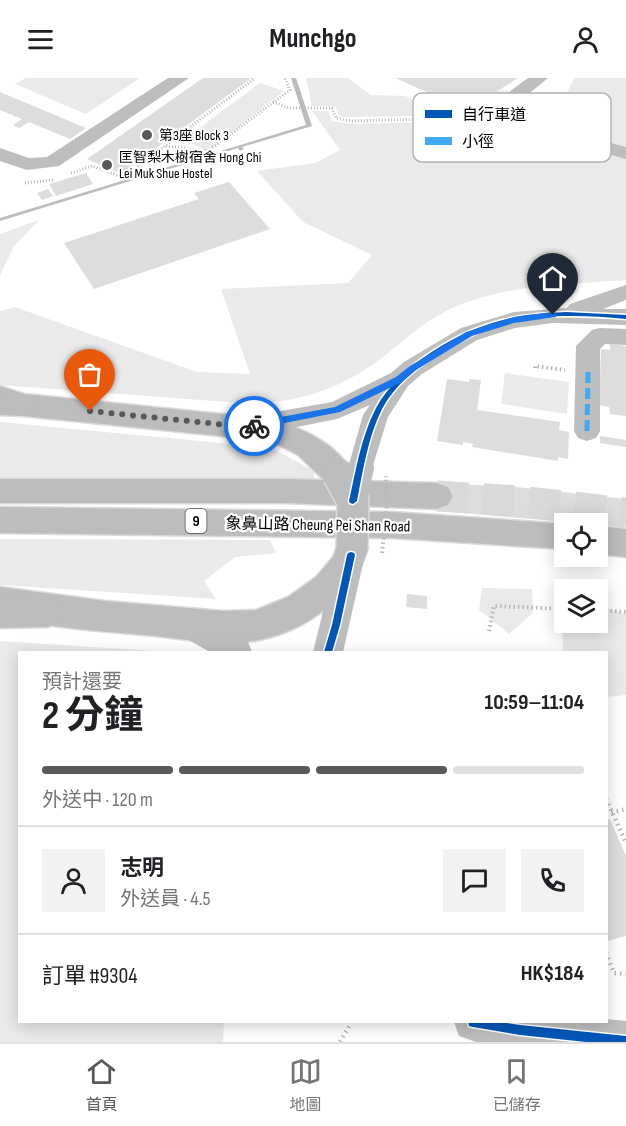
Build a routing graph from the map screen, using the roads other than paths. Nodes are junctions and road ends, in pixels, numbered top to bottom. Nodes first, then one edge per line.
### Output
1 (180, 78) edge
2 (539, 78) edge
3 (519, 93) edge
4 (611, 149) edge
5 (626, 153) edge
6 (0, 154) edge
7 (626, 292) edge
8 (553, 315) junction
9 (626, 316) edge
10 (626, 337) edge
11 (399, 380) junction
12 (8, 402) edge
13 (247, 427) junction
14 (587, 431) dead end
15 (359, 478) junction
16 (0, 491) edge
17 (437, 496) tunnel mouth
18 (0, 520) edge
19 (554, 535) edge
20 (608, 541) edge
21 (626, 543) edge
22 (362, 552) junction
23 (0, 602) edge
24 (47, 612) junction
25 (0, 613) edge
26 (187, 623) junction
27 (235, 651) edge
28 (327, 651) edge
29 (479, 1023) edge
30 (626, 1041) edge

1 - 6 street
2 - 3 street
4 - 5 street
7 - 8 street
8 - 9 street
8 - 11 street
10 - 14 street
11 - 13 street
11 - 15 street
12 - 13 main road
13 - 15 main road
15 - 22 main road, bridge
16 - 17 main road, 象鼻山路 Cheung Pei Shan Road / 9
18 - 19 main road, 象鼻山路 Cheung Pei Shan Road / 9
20 - 21 main road
22 - 26 main road
22 - 28 street
23 - 24 main road
24 - 25 main road
24 - 26 main road
26 - 27 street
29 - 30 street

